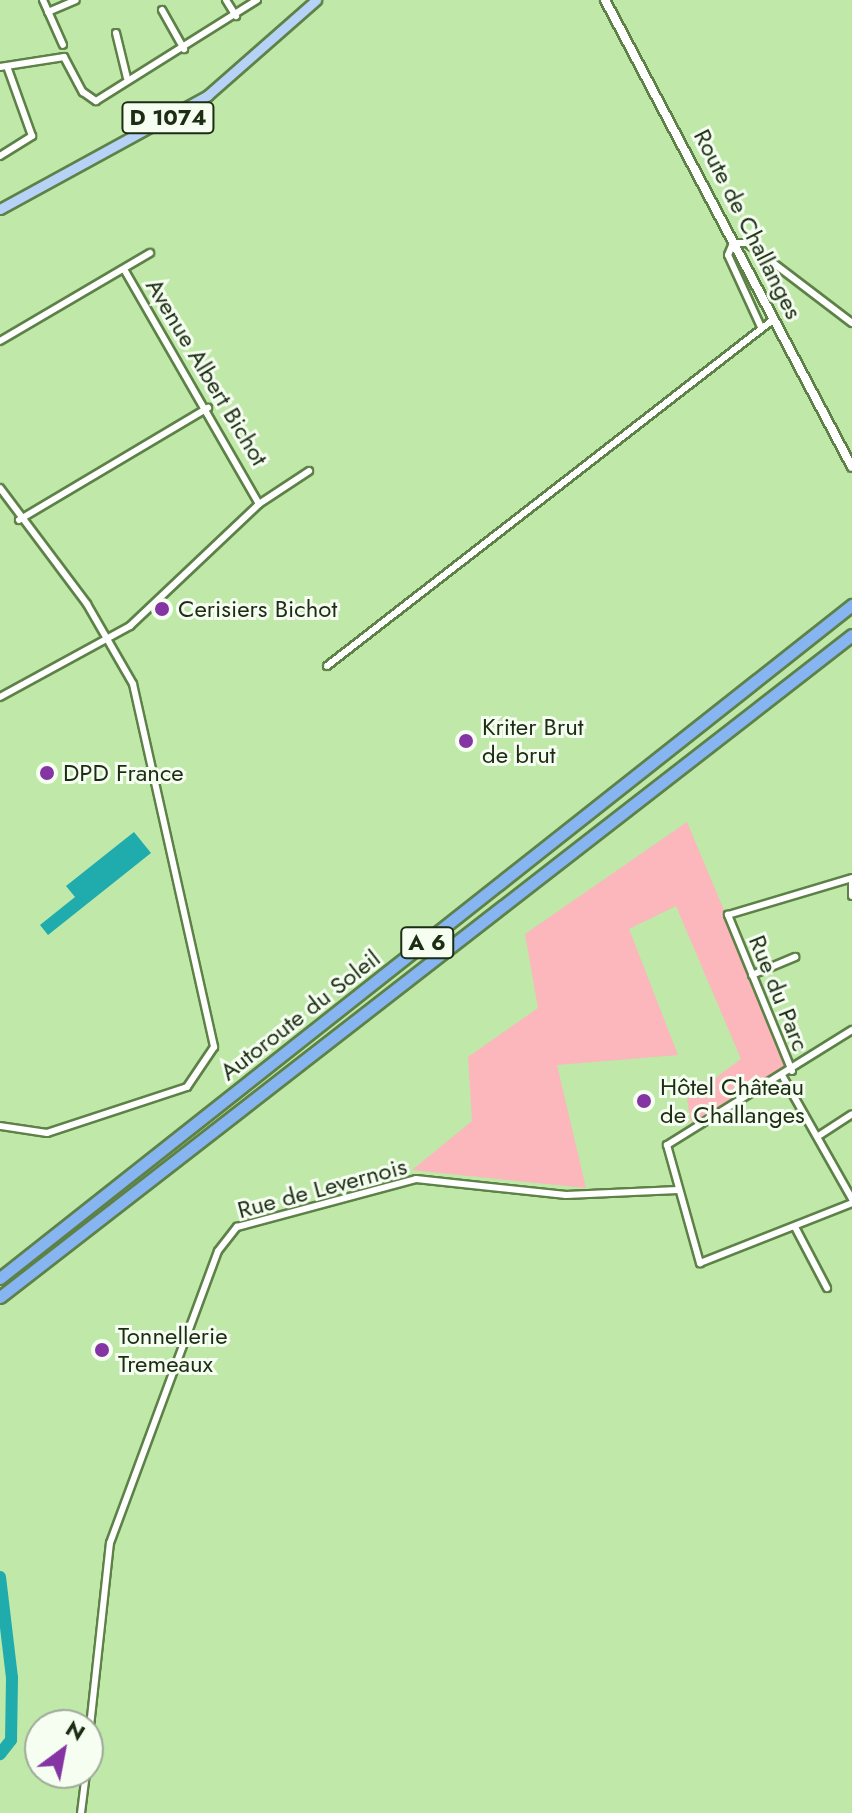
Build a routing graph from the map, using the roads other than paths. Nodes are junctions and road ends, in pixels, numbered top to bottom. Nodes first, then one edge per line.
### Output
1 (43, 0) edge
2 (76, 0) edge
3 (226, 0) edge
4 (257, 0) edge
5 (316, 0) edge
6 (605, 0) edge
7 (162, 10) dead end
8 (48, 12) junction
9 (236, 16) junction
10 (116, 33) dead end
11 (63, 45) dead end
12 (184, 49) junction
13 (4, 68) edge
14 (127, 78) junction
15 (0, 156) edge
16 (0, 209) edge
17 (733, 243) junction
18 (150, 253) dead end
19 (124, 269) junction
20 (774, 319) junction
21 (852, 323) edge
22 (761, 327) junction
23 (0, 341) edge
24 (208, 408) junction
25 (852, 467) edge
26 (309, 471) dead end
27 (0, 488) edge
28 (259, 504) junction
29 (19, 520) junction
30 (852, 605) edge
31 (852, 635) edge
32 (108, 638) junction
33 (327, 666) dead end
34 (0, 697) edge
35 (852, 879) edge
36 (852, 896) edge
37 (795, 957) dead end
38 (752, 975) junction
39 (852, 1030) edge
40 (792, 1071) junction
41 (783, 1077) junction
42 (852, 1114) edge
43 (0, 1126) edge
44 (820, 1135) junction
45 (678, 1190) junction
46 (851, 1203) edge
47 (795, 1227) junction
48 (0, 1278) edge
49 (827, 1288) dead end
50 (0, 1297) edge
51 (92, 1709) edge
52 (84, 1789) edge
53 (81, 1813) edge

1 - 8 street
2 - 8 street
3 - 9 street
4 - 9 street
5 - 16 main road, D 1074
6 - 17 street, Route de Challanges
7 - 12 street
8 - 11 street
9 - 12 street
10 - 14 street
12 - 14 street
13 - 14 street
13 - 15 street
17 - 20 street, Route de Challanges
17 - 21 street
17 - 22 street
18 - 19 street
19 - 23 street
19 - 24 street, Avenue Albert Bichot
20 - 22 street
20 - 25 street, Route de Challanges
22 - 33 street
24 - 28 street, Avenue Albert Bichot
24 - 29 street
26 - 28 street
27 - 29 street
28 - 32 street, Avenue Albert Bichot
29 - 32 street
30 - 48 highway, Autoroute du Soleil / A 6
31 - 50 highway, Autoroute du Soleil / A 6
32 - 34 street, Avenue Albert Bichot
32 - 43 street
35 - 36 street
35 - 38 street, Rue du Parc
37 - 38 street
38 - 40 street, Rue du Parc
39 - 40 street
40 - 41 street
41 - 44 street
41 - 45 street
42 - 44 street
44 - 46 street
45 - 47 street
45 - 51 street, Rue de Levernois
46 - 47 street
47 - 49 street
52 - 53 street

